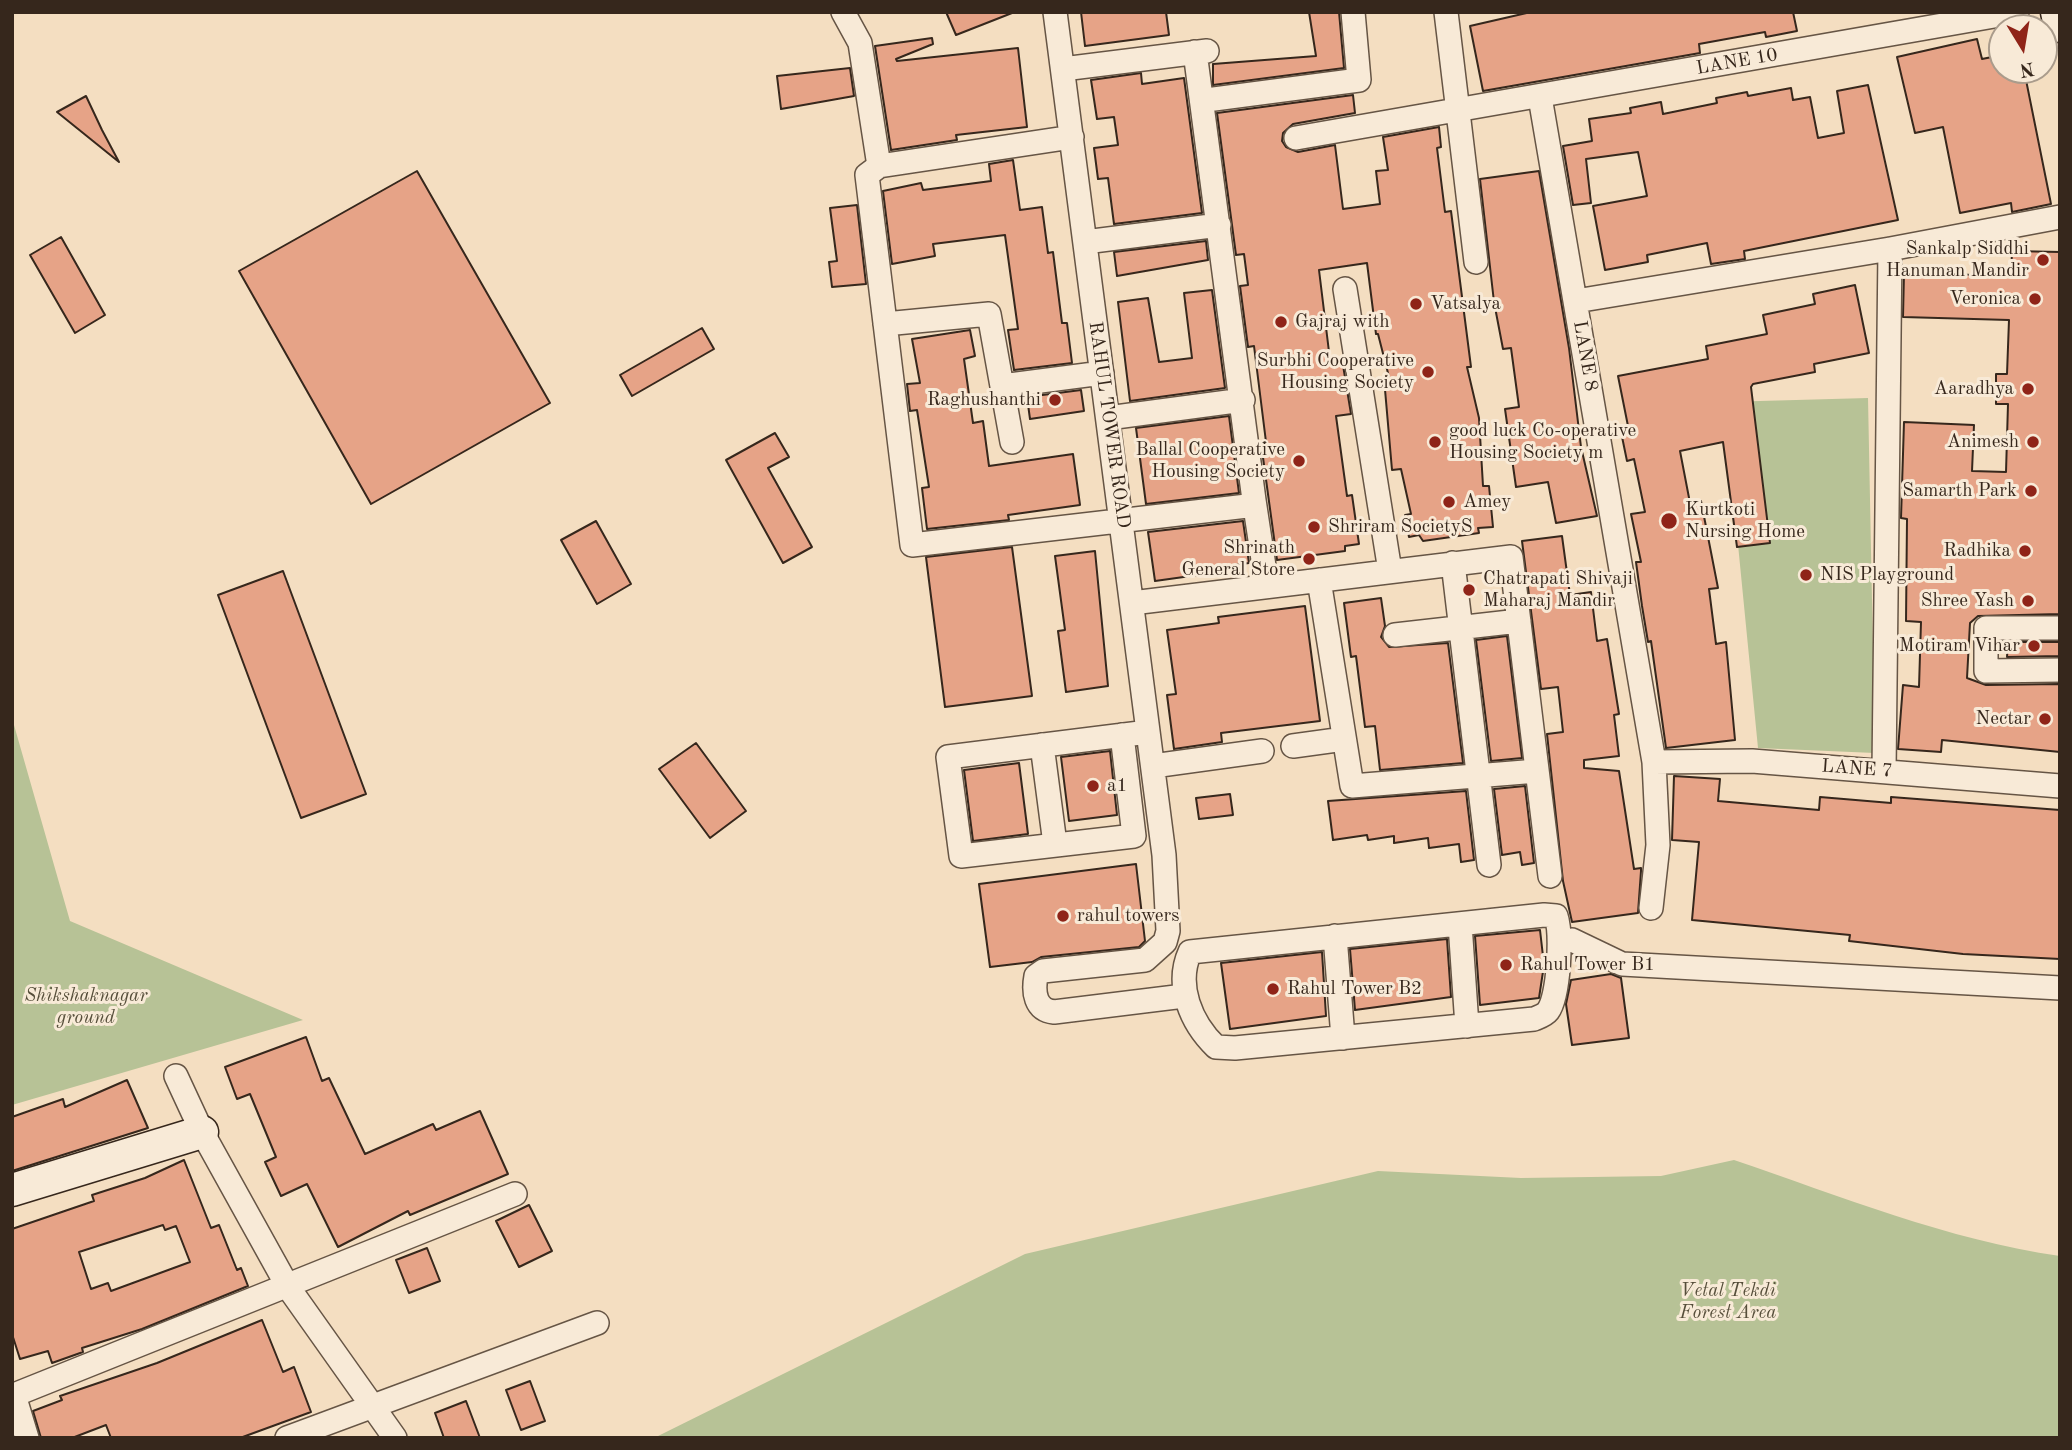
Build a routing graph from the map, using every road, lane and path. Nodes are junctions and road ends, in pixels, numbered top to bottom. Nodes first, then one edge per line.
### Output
1 (844, 12) edge
2 (1055, 12) edge
3 (1353, 12) edge
4 (1446, 12) edge
5 (2017, 12) edge
6 (2057, 12) edge
7 (2060, 26) edge
8 (1063, 69) junction
9 (1540, 97) junction
10 (1214, 99) dead end
11 (1458, 111) junction
12 (1072, 137) junction
13 (1296, 138) dead end
14 (879, 166) junction
15 (2060, 217) edge
16 (1219, 225) junction
17 (1085, 242) junction
18 (1890, 249) junction
19 (1476, 262) dead end
20 (1345, 289) dead end
21 (1576, 301) junction
22 (884, 324) junction
23 (1102, 373) junction
24 (1002, 386) junction
25 (1243, 400) junction
26 (1108, 418) junction
27 (1012, 442) dead end
28 (1254, 500) junction
29 (1122, 519) junction
30 (1453, 564) junction
31 (1390, 571) junction
32 (1319, 580) junction
33 (1267, 586) junction
34 (1132, 603) junction
35 (1519, 621) junction
36 (1460, 626) junction
37 (2060, 628) edge
38 (1395, 635) dead end
39 (2060, 670) edge
40 (1148, 732) junction
41 (1122, 735) junction
42 (1344, 739) junction
43 (1042, 745) junction
44 (1293, 746) dead end
45 (1262, 751) dead end
46 (1654, 762) junction
47 (1153, 766) junction
48 (1537, 771) junction
49 (1884, 771) junction
50 (1477, 776) junction
51 (2060, 786) edge
52 (1055, 844) junction
53 (1489, 865) dead end
54 (1550, 876) dead end
55 (1651, 908) dead end
56 (1460, 924) junction
57 (1335, 936) junction
58 (1572, 940) dead end
59 (2060, 988) edge
60 (1184, 996) junction
61 (1468, 1026) junction
62 (1343, 1038) junction
63 (176, 1076) dead end
64 (202, 1132) junction
65 (12, 1190) edge
66 (515, 1194) dead end
67 (288, 1287) junction
68 (597, 1323) dead end
69 (374, 1406) junction
70 (27, 1438) edge
71 (287, 1438) edge
72 (395, 1438) edge

1 - 14 street
2 - 8 street, RAHUL TOWER ROAD
3 - 10 street
4 - 11 street
5 - 9 street, LANE 10
6 - 7 street
8 - 12 street, RAHUL TOWER ROAD
8 - 16 street
9 - 11 street, LANE 10
9 - 21 street, LANE 8
11 - 13 street, LANE 10
11 - 19 street
12 - 14 street
12 - 17 street, RAHUL TOWER ROAD
14 - 22 street
15 - 18 street
16 - 17 street
16 - 25 street
17 - 23 street, RAHUL TOWER ROAD
18 - 21 street
18 - 49 street
20 - 31 street
21 - 46 street, LANE 8
22 - 24 street
22 - 29 street
23 - 24 street
23 - 26 street, RAHUL TOWER ROAD
24 - 27 street
25 - 26 street
25 - 28 street
26 - 29 street, RAHUL TOWER ROAD
28 - 29 street
28 - 33 street
29 - 34 street, RAHUL TOWER ROAD
30 - 31 street
30 - 35 street
30 - 36 street
31 - 32 street
32 - 33 street
32 - 42 street
33 - 34 street
34 - 40 street, RAHUL TOWER ROAD
35 - 36 street
35 - 48 street
36 - 38 street
36 - 50 street
37 - 39 street
40 - 41 street
40 - 47 street, RAHUL TOWER ROAD
41 - 43 street
41 - 52 street
42 - 44 street
42 - 50 street
43 - 52 street
43 - 52 street
45 - 47 street
46 - 49 street, LANE 7
46 - 55 street, LANE 8
47 - 60 street, RAHUL TOWER ROAD
48 - 50 street
48 - 54 street
49 - 51 street, LANE 7
50 - 53 street
56 - 57 street
56 - 61 street
56 - 61 street
57 - 60 street
57 - 62 street
58 - 59 street
60 - 62 street
61 - 62 street
63 - 64 street
64 - 65 street
64 - 67 street
66 - 67 street
67 - 69 street
67 - 70 street
68 - 69 street
69 - 71 street
69 - 72 street

